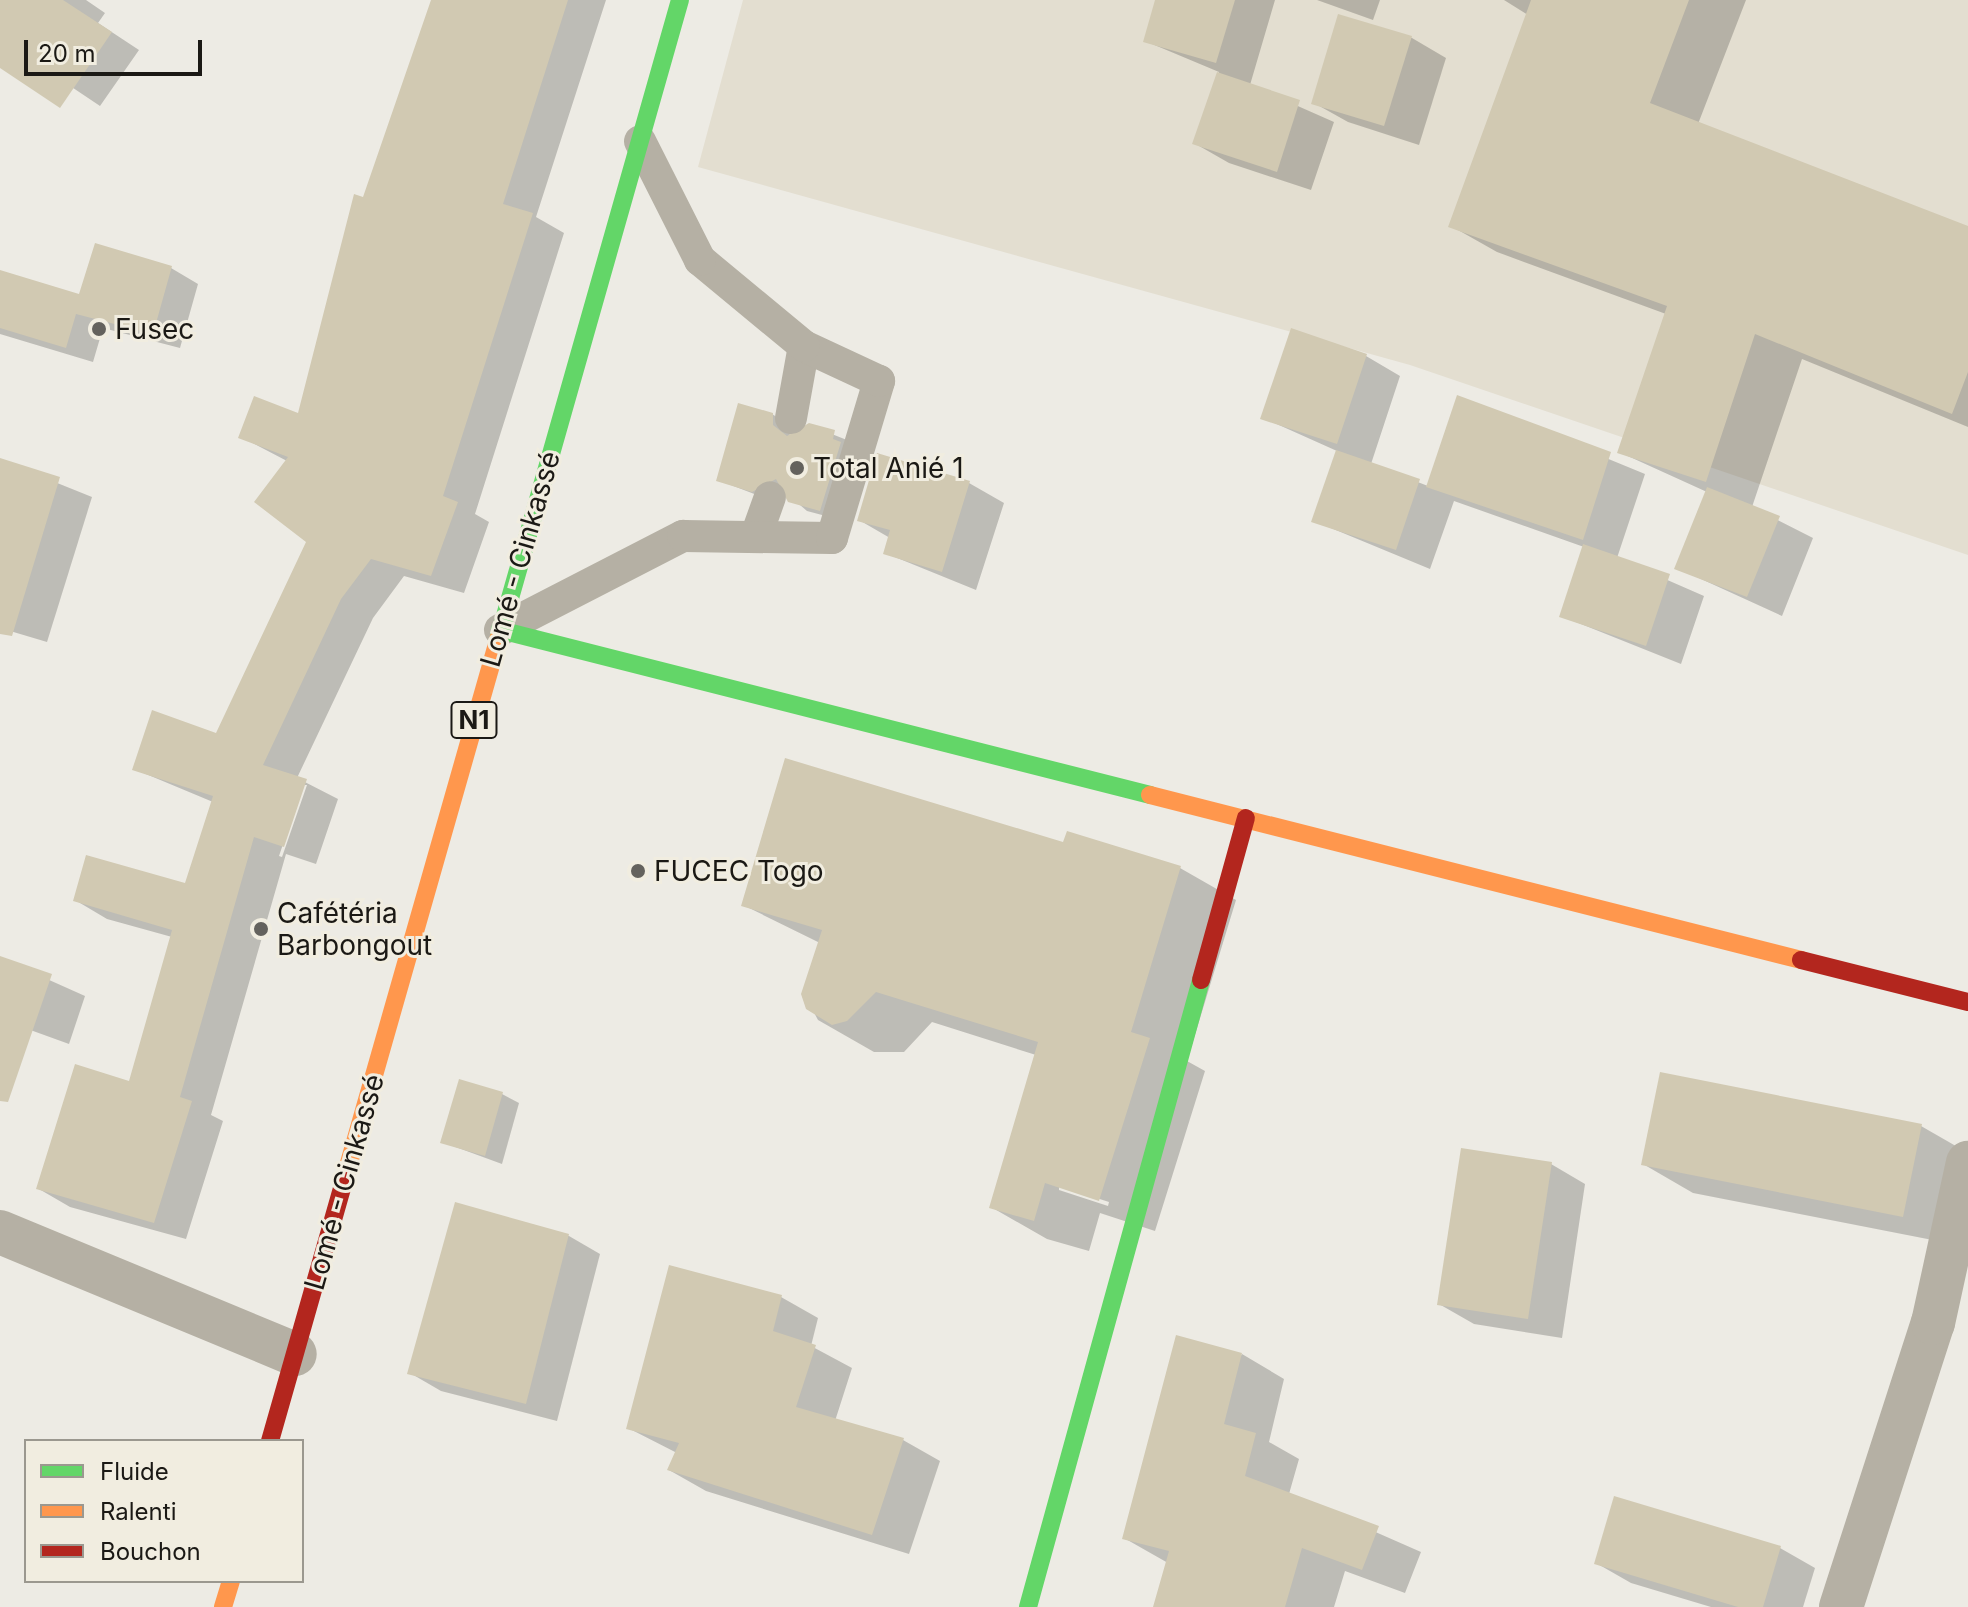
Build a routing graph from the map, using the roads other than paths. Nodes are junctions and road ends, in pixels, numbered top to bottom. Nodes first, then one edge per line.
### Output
1 (680, 0) edge
2 (640, 141) junction
3 (804, 346) junction
4 (791, 418) dead end
5 (770, 497) dead end
6 (756, 536) junction
7 (500, 630) junction
8 (1246, 818) junction
9 (1968, 1002) edge
10 (1968, 1163) edge
11 (0, 1232) edge
12 (295, 1354) junction
13 (271, 1439) edge
14 (230, 1583) edge
15 (223, 1607) edge
16 (1028, 1607) edge
17 (1841, 1607) edge

1 - 2 main road, Lomé - Cinkassé / N1
2 - 3 lane
2 - 7 main road, Lomé - Cinkassé / N1
3 - 4 lane
3 - 6 lane
5 - 6 lane
6 - 7 lane
7 - 8 main road
7 - 12 main road, Lomé - Cinkassé / N1
8 - 9 main road
8 - 16 main road
10 - 17 street
11 - 12 street
12 - 13 main road, Lomé - Cinkassé / N1
14 - 15 main road

